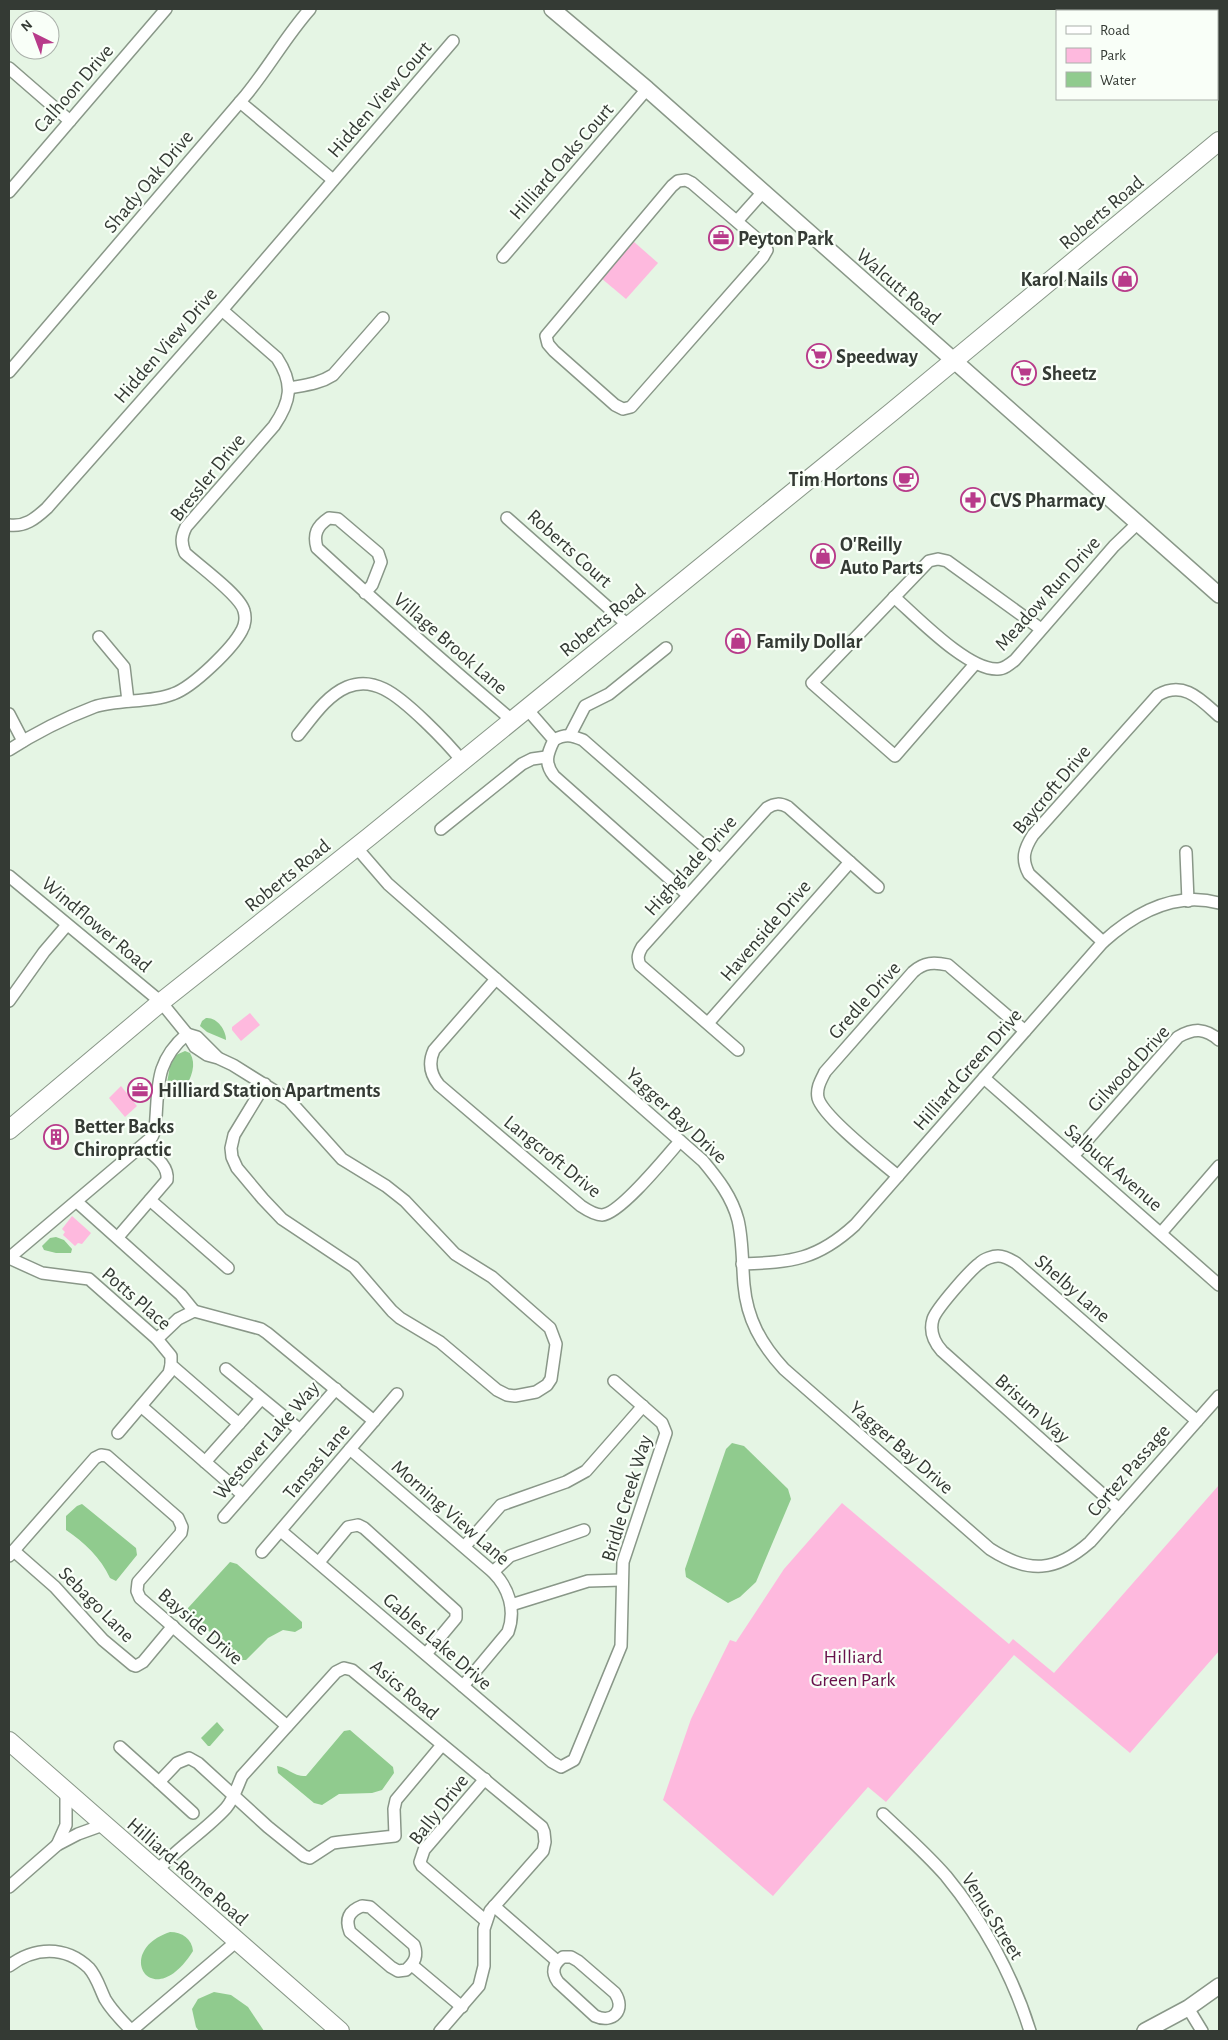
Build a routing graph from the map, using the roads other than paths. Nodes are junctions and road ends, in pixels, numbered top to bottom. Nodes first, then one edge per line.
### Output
1 (166, 9) edge
2 (310, 9) edge
3 (552, 9) edge
4 (453, 42) dead end
5 (9, 68) edge
6 (647, 89) junction
7 (240, 102) junction
8 (70, 121) junction
9 (1219, 141) edge
10 (333, 180) junction
11 (9, 192) edge
12 (762, 192) junction
13 (737, 221) junction
14 (503, 257) dead end
15 (222, 310) junction
16 (383, 318) dead end
17 (954, 361) junction
18 (9, 372) edge
19 (289, 388) junction
20 (508, 518) dead end
21 (1138, 523) junction
22 (14, 525) edge
23 (365, 593) junction
24 (1219, 595) edge
25 (894, 597) junction
26 (629, 626) junction
27 (1041, 629) junction
28 (100, 637) dead end
29 (666, 648) dead end
30 (975, 664) junction
31 (128, 701) junction
32 (528, 708) junction
33 (9, 714) edge
34 (1219, 716) edge
35 (513, 720) junction
36 (298, 734) dead end
37 (570, 735) junction
38 (554, 740) junction
39 (23, 742) junction
40 (9, 750) edge
41 (546, 757) junction
42 (462, 761) junction
43 (441, 829) dead end
44 (356, 848) junction
45 (1186, 852) dead end
46 (720, 860) junction
47 (850, 862) junction
48 (9, 876) edge
49 (878, 887) dead end
50 (688, 895) junction
51 (1188, 900) junction
52 (1219, 903) edge
53 (67, 925) junction
54 (1103, 942) junction
55 (496, 979) junction
56 (9, 1001) edge
57 (161, 1002) junction
58 (708, 1023) junction
59 (1025, 1031) junction
60 (188, 1034) junction
61 (1219, 1040) edge
62 (738, 1050) dead end
63 (984, 1078) junction
64 (266, 1084) junction
65 (9, 1130) edge
66 (680, 1141) junction
67 (143, 1146) junction
68 (1073, 1156) junction
69 (1219, 1166) edge
70 (898, 1176) junction
71 (150, 1200) junction
72 (77, 1202) junction
73 (1161, 1233) junction
74 (118, 1237) junction
75 (9, 1258) edge
76 (742, 1264) junction
77 (228, 1268) dead end
78 (1219, 1284) edge
79 (194, 1311) junction
80 (931, 1329) joint
81 (157, 1339) junction
82 (171, 1365) junction
83 (226, 1368) dead end
84 (614, 1381) dead end
85 (336, 1389) junction
86 (398, 1394) dead end
87 (1219, 1396) edge
88 (261, 1399) junction
89 (141, 1406) junction
90 (643, 1406) junction
91 (374, 1421) junction
92 (1197, 1421) junction
93 (239, 1424) junction
94 (300, 1430) junction
95 (118, 1433) dead end
96 (350, 1449) junction
97 (205, 1462) junction
98 (243, 1495) junction
99 (1119, 1509) junction
100 (224, 1517) dead end
101 (584, 1530) dead end
102 (281, 1531) junction
103 (465, 1546) junction
104 (262, 1552) dead end
105 (11, 1553) edge
106 (319, 1562) junction
107 (1060, 1563) joint
108 (494, 1572) junction
109 (622, 1580) junction
110 (511, 1605) junction
111 (173, 1626) junction
112 (426, 1654) junction
113 (463, 1686) junction
114 (287, 1726) junction
115 (9, 1741) edge
116 (442, 1745) junction
117 (120, 1747) dead end
118 (574, 1760) joint
119 (485, 1780) junction
120 (159, 1782) junction
121 (66, 1792) junction
122 (234, 1796) junction
123 (193, 1813) dead end
124 (883, 1814) dead end
125 (103, 1825) junction
126 (57, 1845) junction
127 (157, 1871) junction
128 (9, 1887) edge
129 (494, 1906) junction
130 (486, 1921) junction
131 (237, 1941) junction
132 (557, 1961) junction
133 (412, 1965) junction
134 (9, 1966) edge
135 (1219, 1986) edge
136 (462, 2007) junction
137 (1188, 2008) junction
138 (131, 2031) edge
139 (340, 2031) edge
140 (440, 2031) edge
141 (1030, 2031) edge
142 (1145, 2031) edge
143 (1202, 2031) edge

1 - 8 street, Calhoon Drive
2 - 7 street, Shady Oak Drive
3 - 6 street, Walcutt Road
4 - 10 street, Hidden View Court
5 - 8 street
6 - 12 street, Walcutt Road
6 - 14 street, Hilliard Oaks Court
7 - 10 street
7 - 18 street, Shady Oak Drive
8 - 11 street, Calhoon Drive
9 - 17 main road, Roberts Road
10 - 15 street, Hidden View Drive
12 - 13 street
12 - 17 street, Walcutt Road
13 - 13 street
15 - 19 street
15 - 22 street, Hidden View Drive
16 - 19 street
17 - 21 street, Walcutt Road
17 - 26 main road, Roberts Road
19 - 31 street, Bressler Drive
20 - 26 street, Roberts Court
21 - 24 street, Walcutt Road
21 - 27 street, Meadow Run Drive
23 - 23 street, Village Brook Lane
23 - 35 street, Village Brook Lane
25 - 27 street
25 - 30 street, Meadow Run Drive
25 - 30 street, Meadow Run Drive
26 - 32 main road, Roberts Road
27 - 30 street, Meadow Run Drive
28 - 31 street
29 - 37 street
31 - 39 street, Bressler Drive
32 - 35 main road, Roberts Road
32 - 38 street
33 - 39 street
34 - 54 street, Baycroft Drive
35 - 42 main road, Roberts Road
36 - 42 street
37 - 38 street
37 - 46 street
38 - 41 street
39 - 40 street, Bressler Drive
41 - 43 street
41 - 50 street
42 - 44 main road, Roberts Road
44 - 55 street, Yagger Bay Drive
44 - 57 main road, Roberts Road
45 - 51 street
46 - 47 street, Highglade Drive
46 - 50 street, Highglade Drive
47 - 49 street
47 - 58 street, Havenside Drive
48 - 53 street, Windflower Road
50 - 58 street, Highglade Drive
51 - 52 street, Hilliard Green Drive
51 - 54 street, Hilliard Green Drive
53 - 56 street
53 - 57 street, Windflower Road
54 - 59 street, Hilliard Green Drive
55 - 66 street, Yagger Bay Drive
55 - 66 street, Langcroft Drive
57 - 60 street, Windflower Road
57 - 65 main road, Roberts Road
58 - 62 street
59 - 63 street, Hilliard Green Drive
59 - 70 street, Gredle Drive
60 - 64 street, Windflower Road
60 - 67 street
61 - 68 street, Gilwood Drive
63 - 68 street, Salbuck Avenue
63 - 70 street, Hilliard Green Drive
64 - 64 street, Windflower Road
66 - 76 street, Yagger Bay Drive
67 - 71 street
67 - 72 street
68 - 73 street, Salbuck Avenue
69 - 73 street
70 - 76 street, Hilliard Green Drive
71 - 74 street
71 - 77 street
72 - 74 street
72 - 75 street
73 - 78 street, Salbuck Avenue
74 - 79 street
75 - 81 street, Potts Place
76 - 107 street, Yagger Bay Drive
79 - 81 street
79 - 85 street
80 - 92 street, Shelby Lane
80 - 99 street, Brisum Way
81 - 82 street, Potts Place
82 - 89 street
82 - 93 street, Potts Place
83 - 88 street
84 - 90 street, Bridle Creek Way
85 - 91 street
85 - 94 street, Westover Lake Way
86 - 91 street, Tansas Lane
87 - 92 street, Cortez Passage
88 - 93 street
88 - 94 street
89 - 95 street
89 - 97 street
90 - 103 street
90 - 109 street, Bridle Creek Way
91 - 96 street, Tansas Lane
92 - 99 street, Cortez Passage
93 - 97 street
94 - 98 street, Westover Lake Way
96 - 102 street, Tansas Lane
96 - 103 street, Morning View Lane
97 - 98 street
98 - 100 street, Westover Lake Way
99 - 107 street, Cortez Passage
101 - 108 street
102 - 104 street, Tansas Lane
102 - 106 street, Gables Lake Drive
103 - 108 street, Morning View Lane
105 - 111 street, Sebago Lane
105 - 111 street, Bayside Drive
106 - 112 street, Gables Lake Drive
106 - 112 street
108 - 110 street, Morning View Lane
109 - 110 street
109 - 118 street, Bridle Creek Way
110 - 113 street, Morning View Lane
111 - 114 street, Bayside Drive
112 - 113 street, Gables Lake Drive
113 - 118 street, Gables Lake Drive
114 - 116 street, Asics Road
114 - 122 street, Asics Road
115 - 121 main road, Hilliard-Rome Road
116 - 119 street, Asics Road
116 - 122 street
117 - 120 street
119 - 129 street, Asics Road
119 - 130 street, Bally Drive
120 - 122 street
120 - 123 street
121 - 125 main road, Hilliard-Rome Road
121 - 126 street
122 - 127 street, Asics Road
124 - 141 street, Venus Street
125 - 126 street
125 - 127 main road, Hilliard-Rome Road
126 - 128 street
127 - 131 main road, Hilliard-Rome Road
129 - 130 street, Asics Road
129 - 132 street
130 - 136 street
131 - 138 street
131 - 139 main road, Hilliard-Rome Road
132 - 132 street
133 - 133 street
133 - 136 street
134 - 138 street
135 - 137 street
136 - 140 street
137 - 142 street
137 - 143 street

